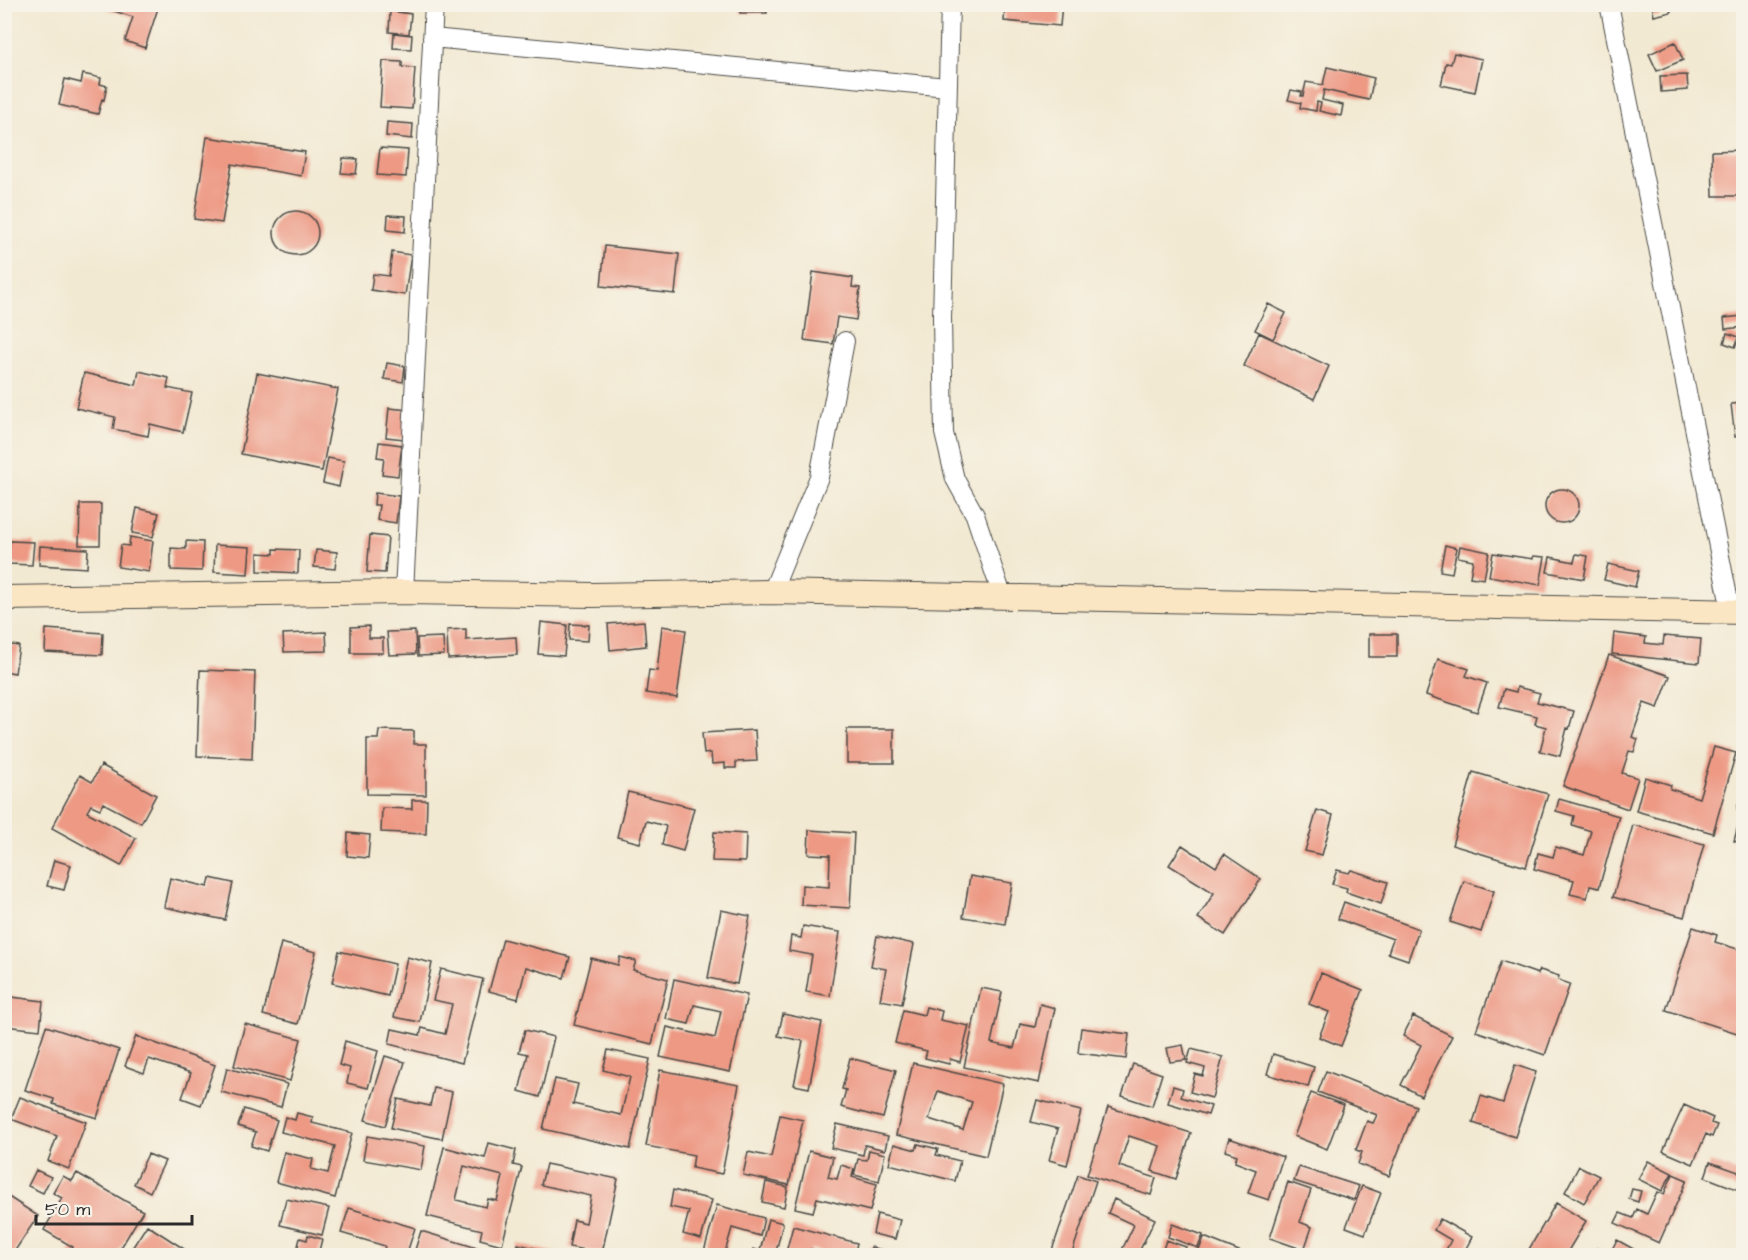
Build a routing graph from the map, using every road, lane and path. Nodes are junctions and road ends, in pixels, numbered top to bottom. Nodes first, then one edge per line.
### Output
1 (434, 4) edge
2 (950, 4) edge
3 (1609, 4) edge
4 (432, 38) junction
5 (947, 87) junction
6 (845, 341) dead end
7 (404, 592) junction
8 (772, 592) junction
9 (4, 598) edge
10 (1003, 598) junction
11 (1737, 612) edge

1 - 4 street
2 - 5 street
3 - 11 street
4 - 5 street
4 - 7 street
5 - 10 street
6 - 8 street
7 - 8 main road
7 - 9 main road
8 - 10 main road
10 - 11 main road

